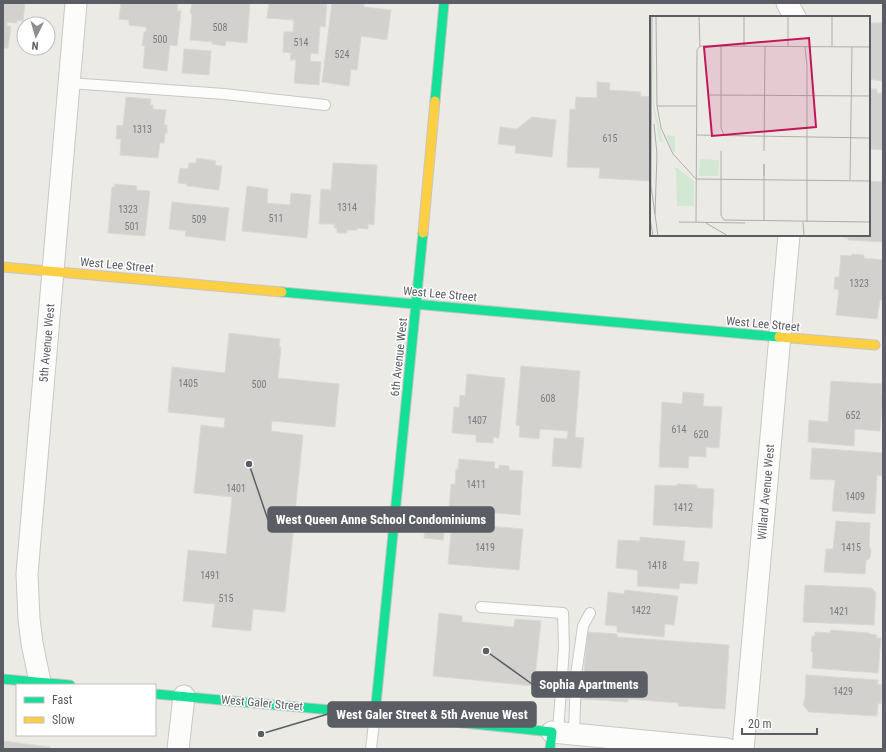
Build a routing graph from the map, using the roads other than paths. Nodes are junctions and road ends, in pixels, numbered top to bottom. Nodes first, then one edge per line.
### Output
1 (76, 3) edge
2 (444, 3) edge
3 (787, 3) edge
4 (794, 16) edge
5 (68, 84) junction
6 (325, 105) dead end
7 (789, 236) edge
8 (3, 267) edge
9 (53, 272) junction
10 (417, 304) junction
11 (780, 338) junction
12 (875, 344) dead end
13 (481, 607) dead end
14 (590, 613) dead end
15 (3, 679) edge
16 (40, 682) junction
17 (60, 684) edge
18 (156, 694) edge
19 (184, 696) junction
20 (375, 714) junction
21 (558, 737) edge
22 (178, 749) edge
23 (371, 749) edge
24 (727, 749) edge
25 (743, 749) edge

1 - 5 street, 5th Avenue West
2 - 10 street, 6th Avenue West
3 - 4 street
5 - 6 lane
5 - 9 street, 5th Avenue West
7 - 11 street, Willard Avenue West
8 - 9 street, West Lee Street
9 - 10 street, West Lee Street
9 - 16 street, 5th Avenue West
10 - 11 street, West Lee Street
10 - 20 street, 6th Avenue West
11 - 12 street, West Lee Street
11 - 25 street, Willard Avenue West
13 - 21 lane
14 - 21 lane
15 - 16 street
16 - 17 street
18 - 19 street, West Galer Street
19 - 20 street, West Galer Street
19 - 22 street
20 - 21 street, West Galer Street
20 - 23 lane
21 - 24 street, West Galer Street

